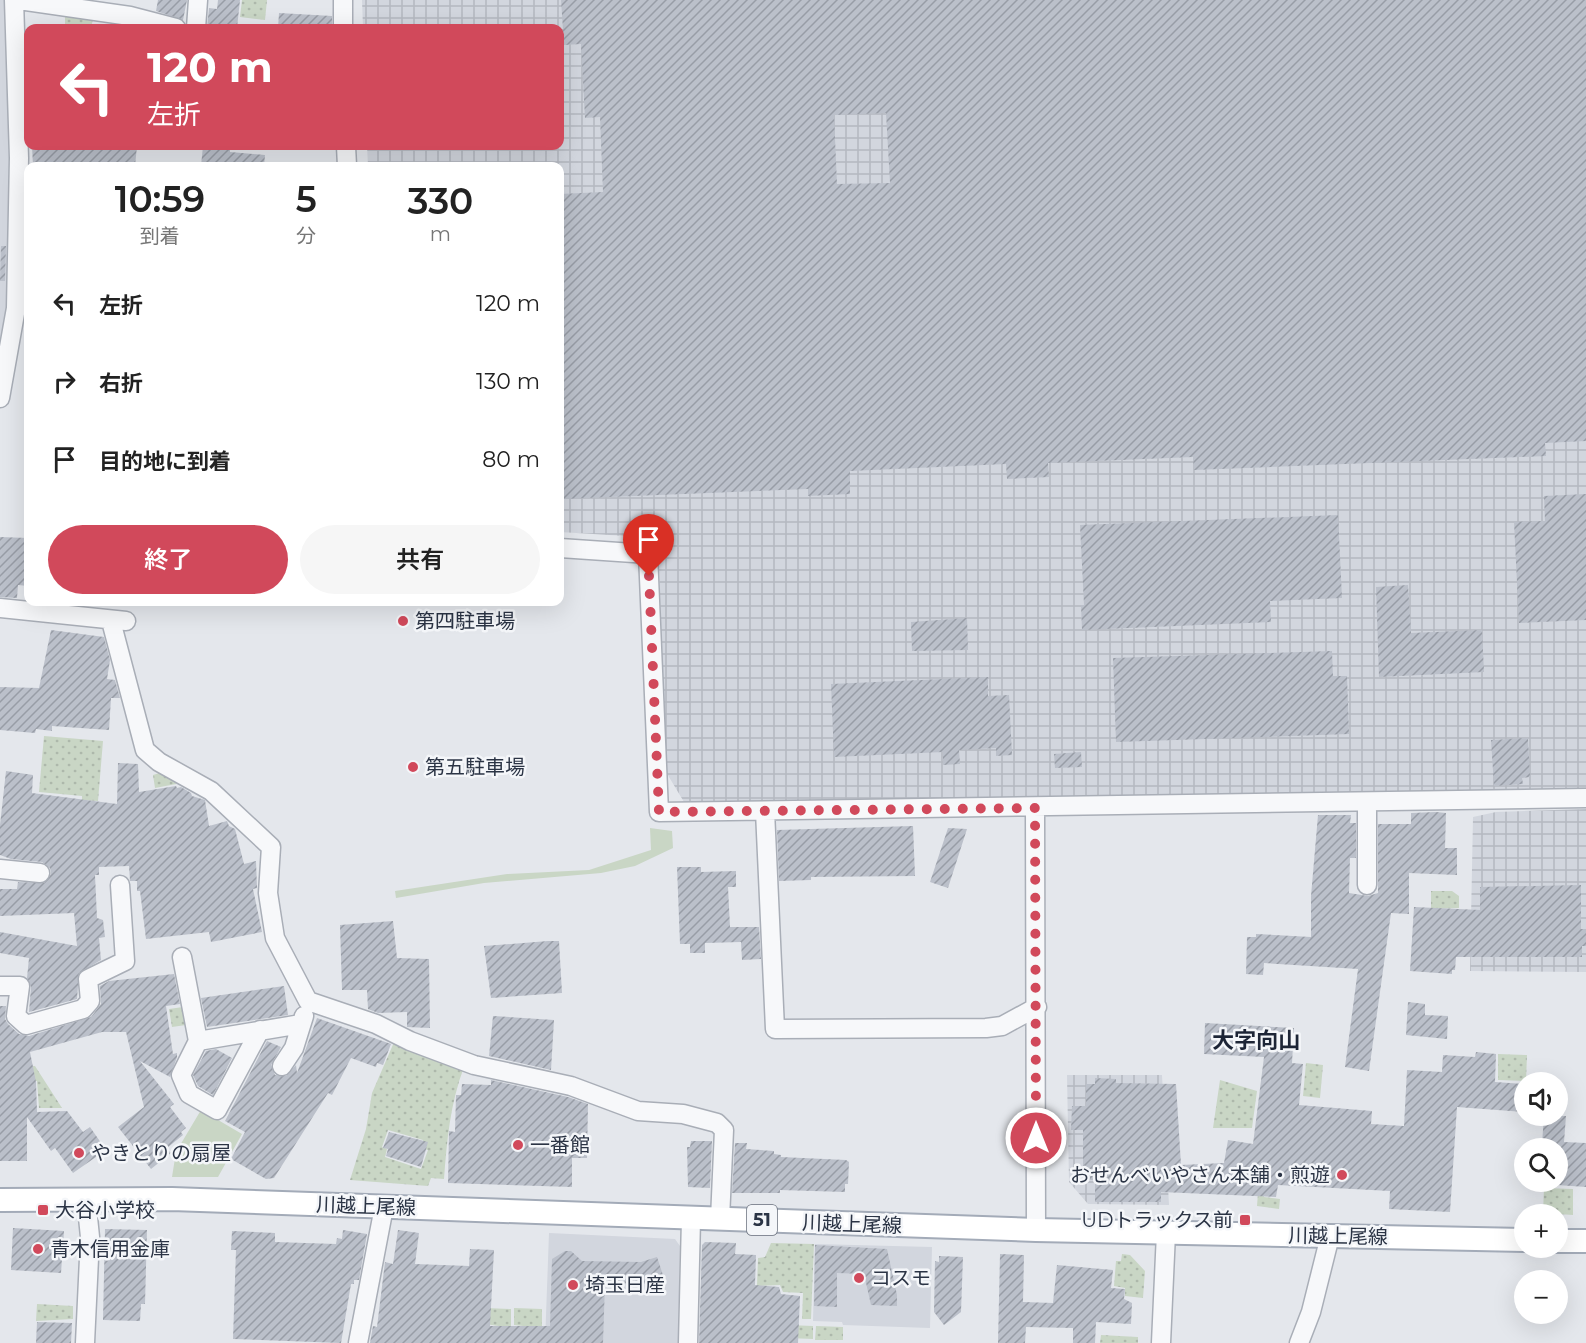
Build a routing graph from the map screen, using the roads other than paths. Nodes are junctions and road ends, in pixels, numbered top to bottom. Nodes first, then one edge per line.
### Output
1 (14, 0) edge
2 (19, 0) edge
3 (198, 0) edge
4 (343, 0) edge
5 (161, 24) edge
6 (196, 24) edge
7 (344, 24) edge
8 (0, 398) edge
9 (564, 548) edge
10 (0, 608) edge
11 (1586, 798) edge
12 (1367, 802) junction
13 (1035, 808) junction
14 (765, 811) junction
15 (0, 869) edge
16 (40, 873) dead end
17 (120, 885) dead end
18 (1367, 885) dead end
19 (182, 957) dead end
20 (0, 986) edge
21 (308, 1001) junction
22 (1037, 1007) junction
23 (301, 1024) junction
24 (260, 1030) junction
25 (198, 1041) junction
26 (282, 1066) dead end
27 (86, 1198) junction
28 (0, 1200) edge
29 (384, 1207) junction
30 (692, 1219) junction
31 (720, 1219) junction
32 (1036, 1230) junction
33 (1166, 1233) junction
34 (1330, 1236) junction
35 (1514, 1240) edge
36 (1568, 1241) edge
37 (1586, 1241) edge
38 (85, 1343) edge
39 (358, 1343) edge
40 (688, 1343) edge
41 (1161, 1343) edge
42 (1299, 1343) edge

1 - 8 street
2 - 5 street
3 - 6 street
4 - 7 street
9 - 14 street
10 - 21 street
11 - 12 street
12 - 13 street
12 - 18 street
13 - 14 street
13 - 22 street
14 - 22 street
15 - 16 street
17 - 20 street
19 - 25 street
21 - 23 street
21 - 31 street
22 - 32 street
23 - 24 street
23 - 26 street
24 - 25 street
24 - 25 street
27 - 28 main road, 川越上尾線 / 51
27 - 29 main road, 川越上尾線 / 51
27 - 38 street
29 - 30 main road, 川越上尾線 / 51
29 - 39 street
30 - 31 main road, 川越上尾線 / 51
30 - 40 street
31 - 32 main road, 川越上尾線 / 51
32 - 33 main road, 川越上尾線 / 51
33 - 34 main road, 川越上尾線 / 51
33 - 41 street
34 - 35 main road, 川越上尾線 / 51
34 - 42 street
36 - 37 main road

